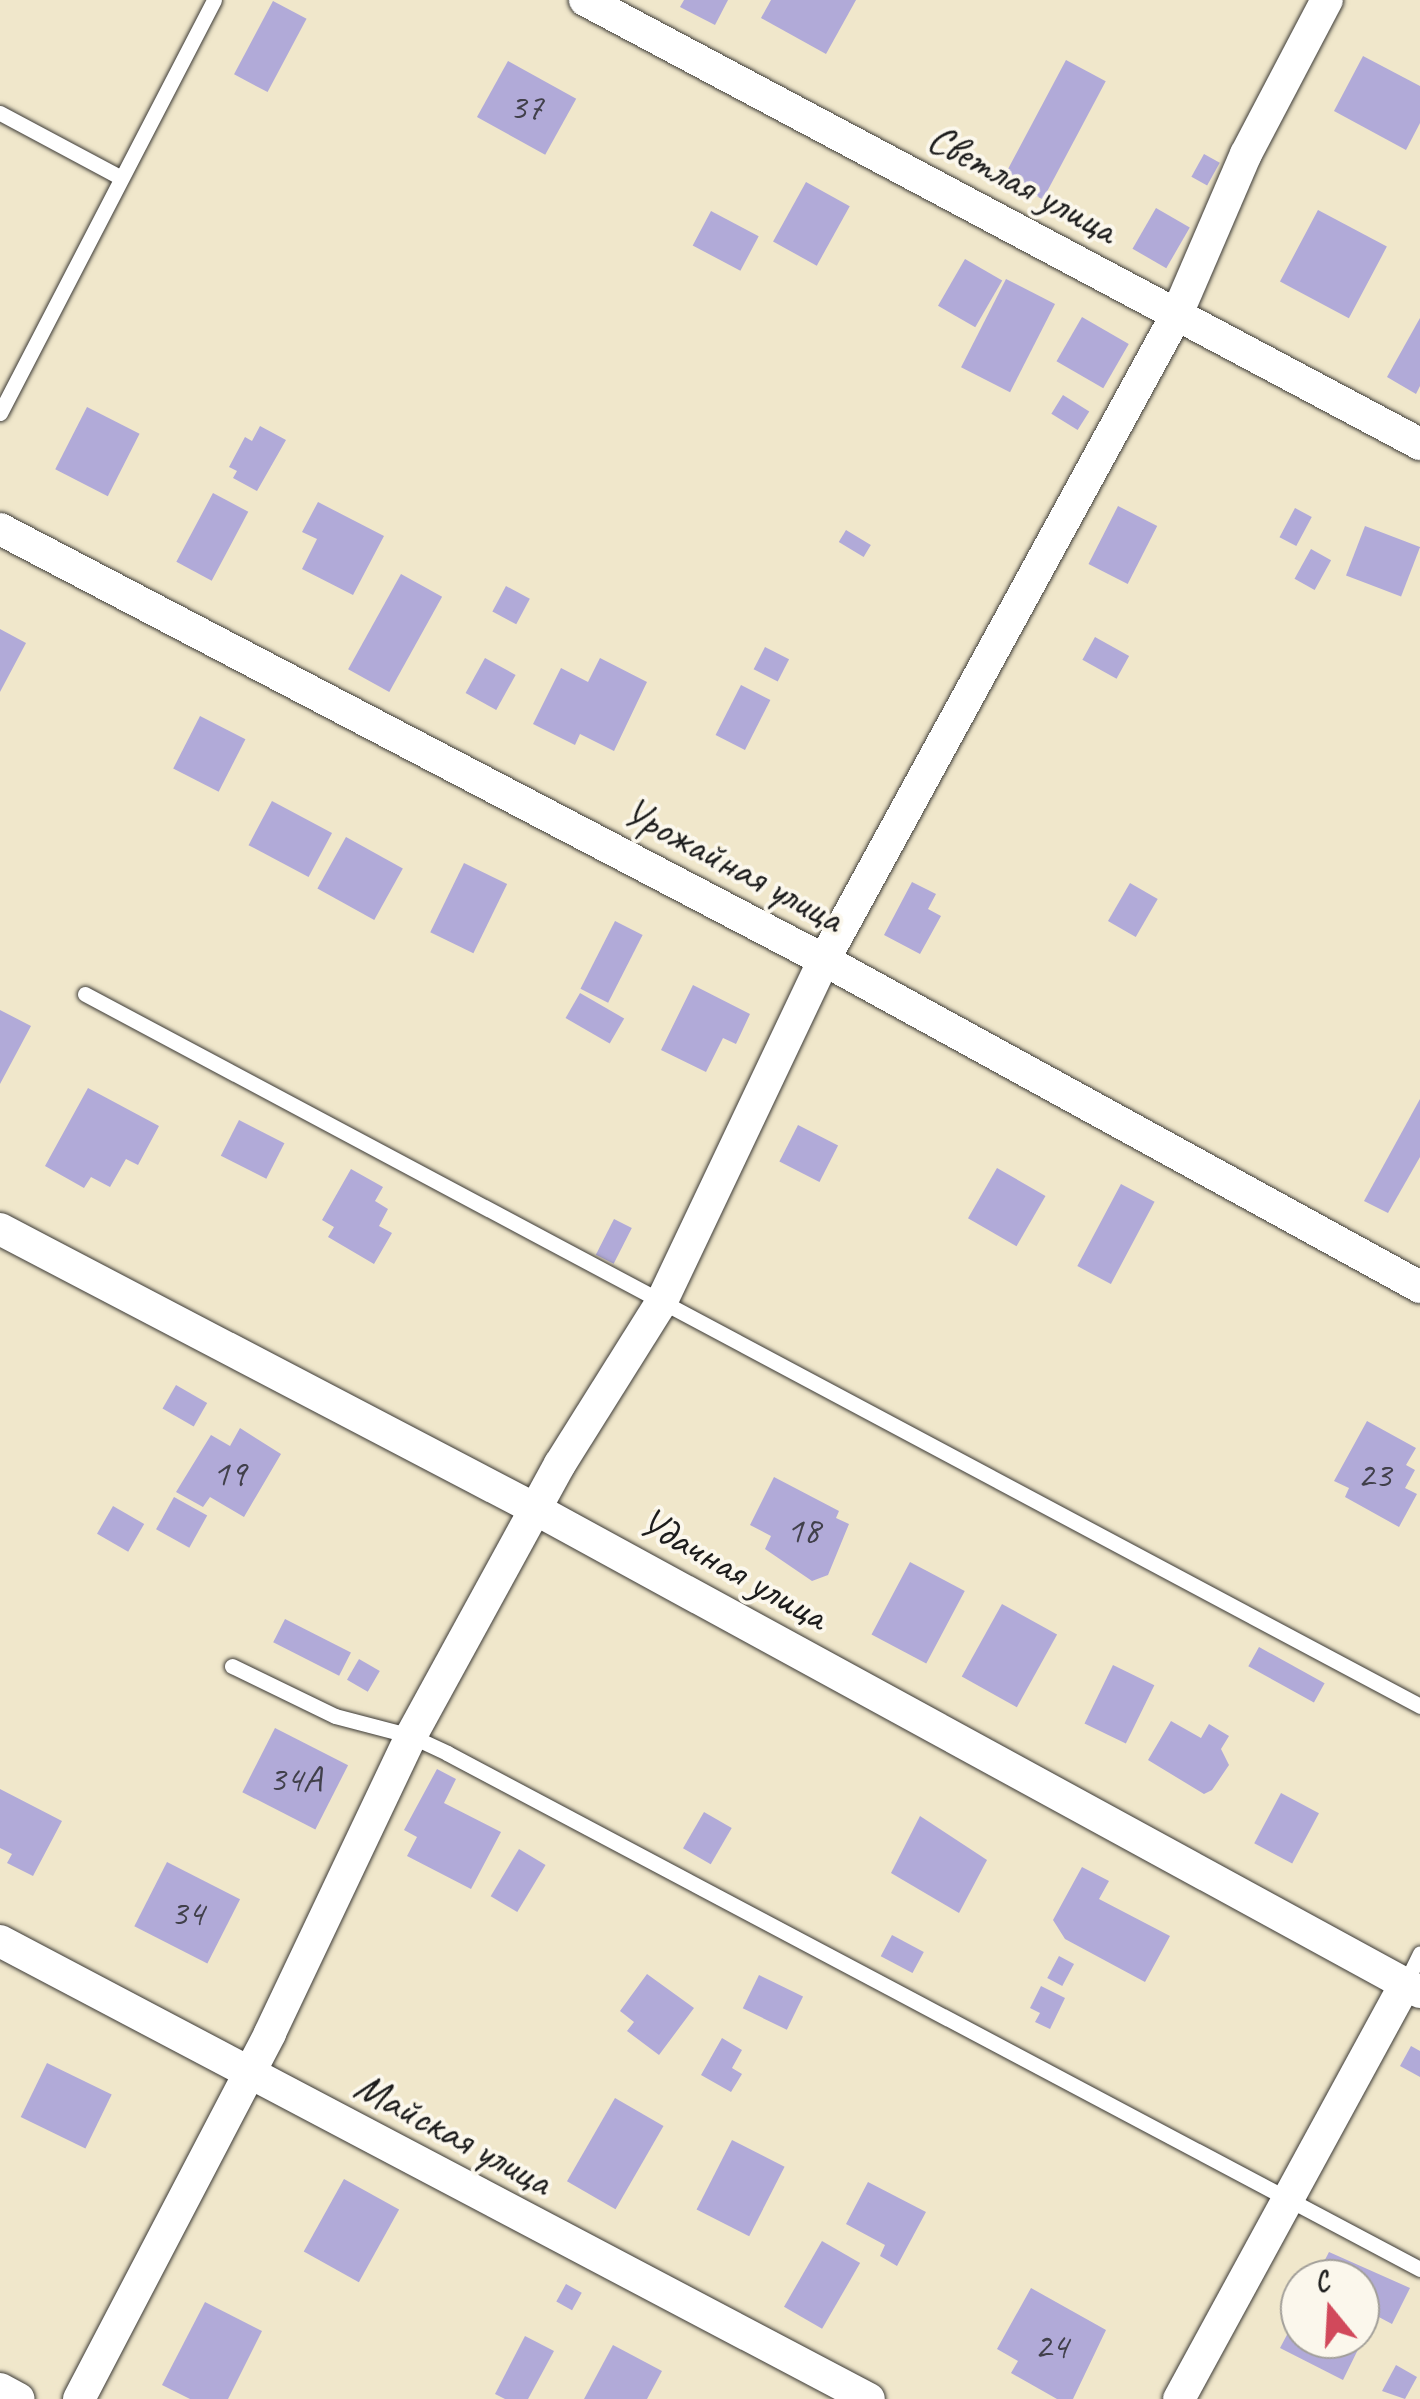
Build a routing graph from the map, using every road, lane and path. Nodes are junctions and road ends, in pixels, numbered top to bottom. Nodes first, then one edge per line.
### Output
1 (214, 0) edge
2 (584, 0) edge
3 (1327, 0) edge
4 (0, 113) edge
5 (120, 177) junction
6 (1177, 314) junction
7 (0, 414) edge
8 (1420, 444) edge
9 (0, 529) edge
10 (824, 960) junction
11 (85, 994) dead end
12 (0, 1229) edge
13 (1420, 1287) edge
14 (661, 1303) junction
15 (537, 1510) junction
16 (232, 1666) dead end
17 (1420, 1706) edge
18 (411, 1736) junction
19 (0, 1940) edge
20 (1420, 1953) edge
21 (1412, 1988) edge
22 (244, 2073) junction
23 (1286, 2198) junction
24 (1420, 2269) edge
25 (0, 2389) edge
26 (18, 2399) edge
27 (79, 2399) edge
28 (869, 2399) edge
29 (1179, 2399) edge

1 - 5 lane
2 - 6 street, Светлая улица
3 - 6 street
4 - 5 lane
5 - 7 lane
6 - 8 street, Светлая улица
6 - 10 street
9 - 10 street, Урожайная улица
10 - 13 street, Урожайная улица
10 - 14 street
11 - 14 lane
12 - 15 street, Удачная улица
14 - 15 street
14 - 17 lane
15 - 18 street
15 - 21 street, Удачная улица
16 - 18 lane
18 - 22 street
18 - 23 lane
19 - 22 street, Майская улица
20 - 21 lane
21 - 23 street
22 - 27 street
22 - 28 street, Майская улица
23 - 24 lane
23 - 29 street
25 - 26 street

